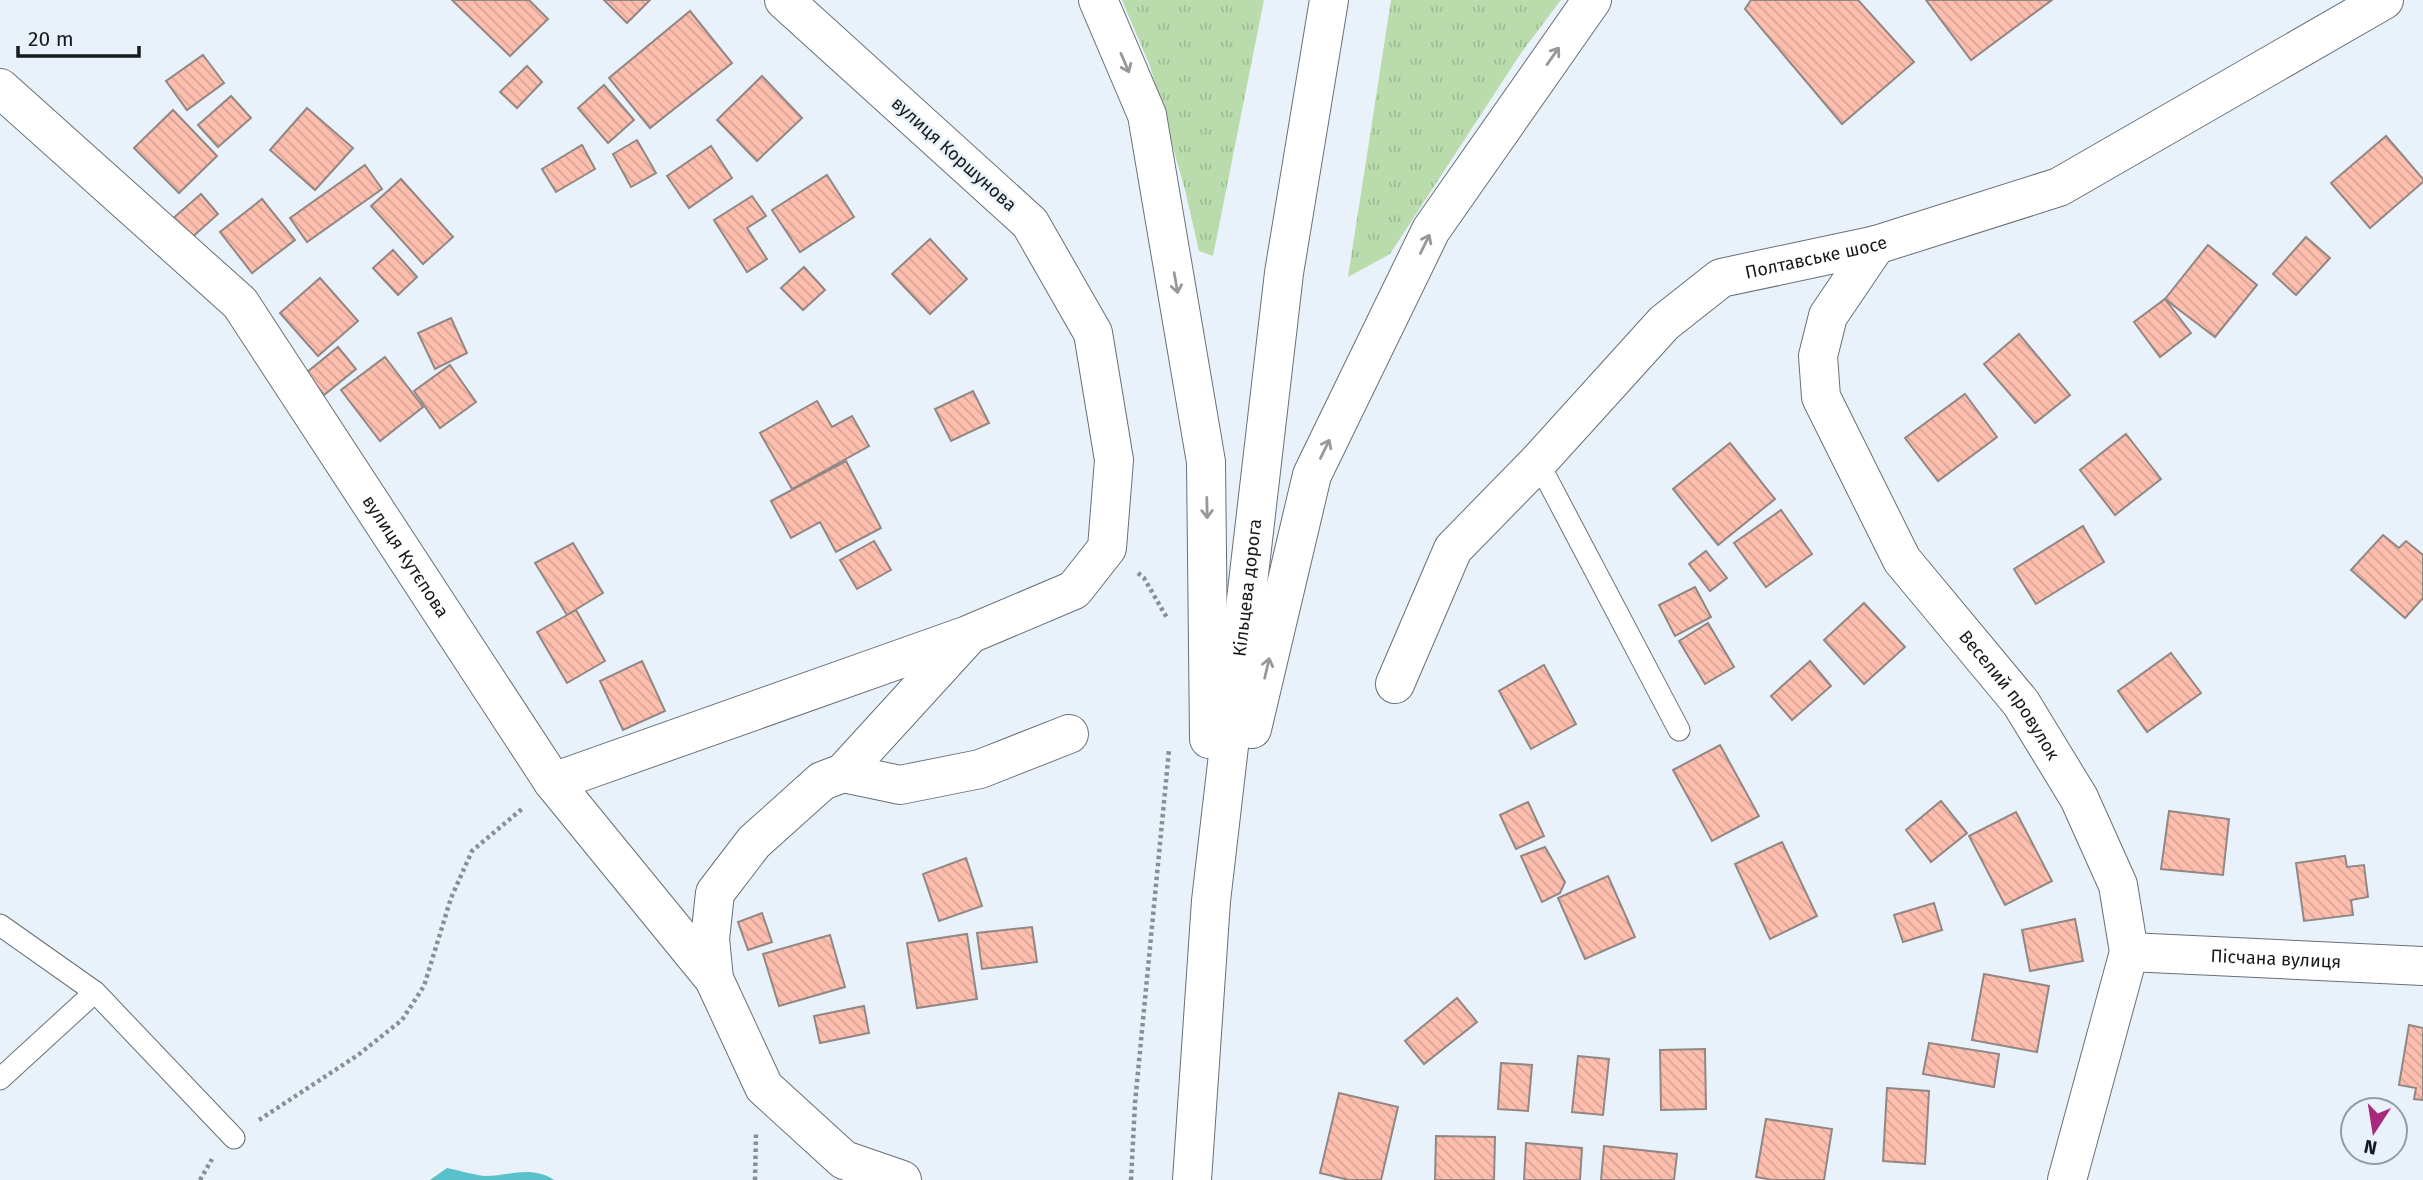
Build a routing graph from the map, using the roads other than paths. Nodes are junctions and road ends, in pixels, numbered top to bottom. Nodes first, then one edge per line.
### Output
1 (784, 0) edge
2 (1098, 0) edge
3 (1329, 0) edge
4 (1592, 0) edge
5 (2384, 0) edge
6 (0, 88) edge
7 (1876, 245) junction
8 (1538, 462) junction
9 (970, 634) junction
10 (1395, 684) dead end
11 (1679, 730) dead end
12 (1069, 734) dead end
13 (844, 773) junction
14 (553, 782) junction
15 (1211, 901) junction
16 (0, 925) edge
17 (2129, 952) junction
18 (2423, 966) edge
19 (714, 979) junction
20 (95, 992) junction
21 (0, 1079) edge
22 (233, 1138) dead end
23 (902, 1180) edge
24 (1192, 1180) edge
25 (2067, 1180) edge

1 - 9 main road, вулиця Коршунова
2 -> 15 main road
3 - 15 main road, Кільцева дорога
15 -> 4 main road
5 - 7 main road, Полтавське шосе
6 - 14 main road, вулиця Кутєпова
7 - 8 main road, Полтавське шосе
7 - 17 main road, Веселий провулок
8 - 10 main road, Полтавське шосе
8 - 11 lane
9 - 13 main road
9 - 14 main road
12 - 13 main road
13 - 19 main road
14 - 19 main road, вулиця Кутєпова
15 - 24 main road, Кільцева дорога
16 - 20 lane
17 - 18 main road, Пісчана вулиця
17 - 25 main road, Веселий провулок
19 - 23 main road, вулиця Кутєпова
20 - 21 lane
20 - 22 lane

